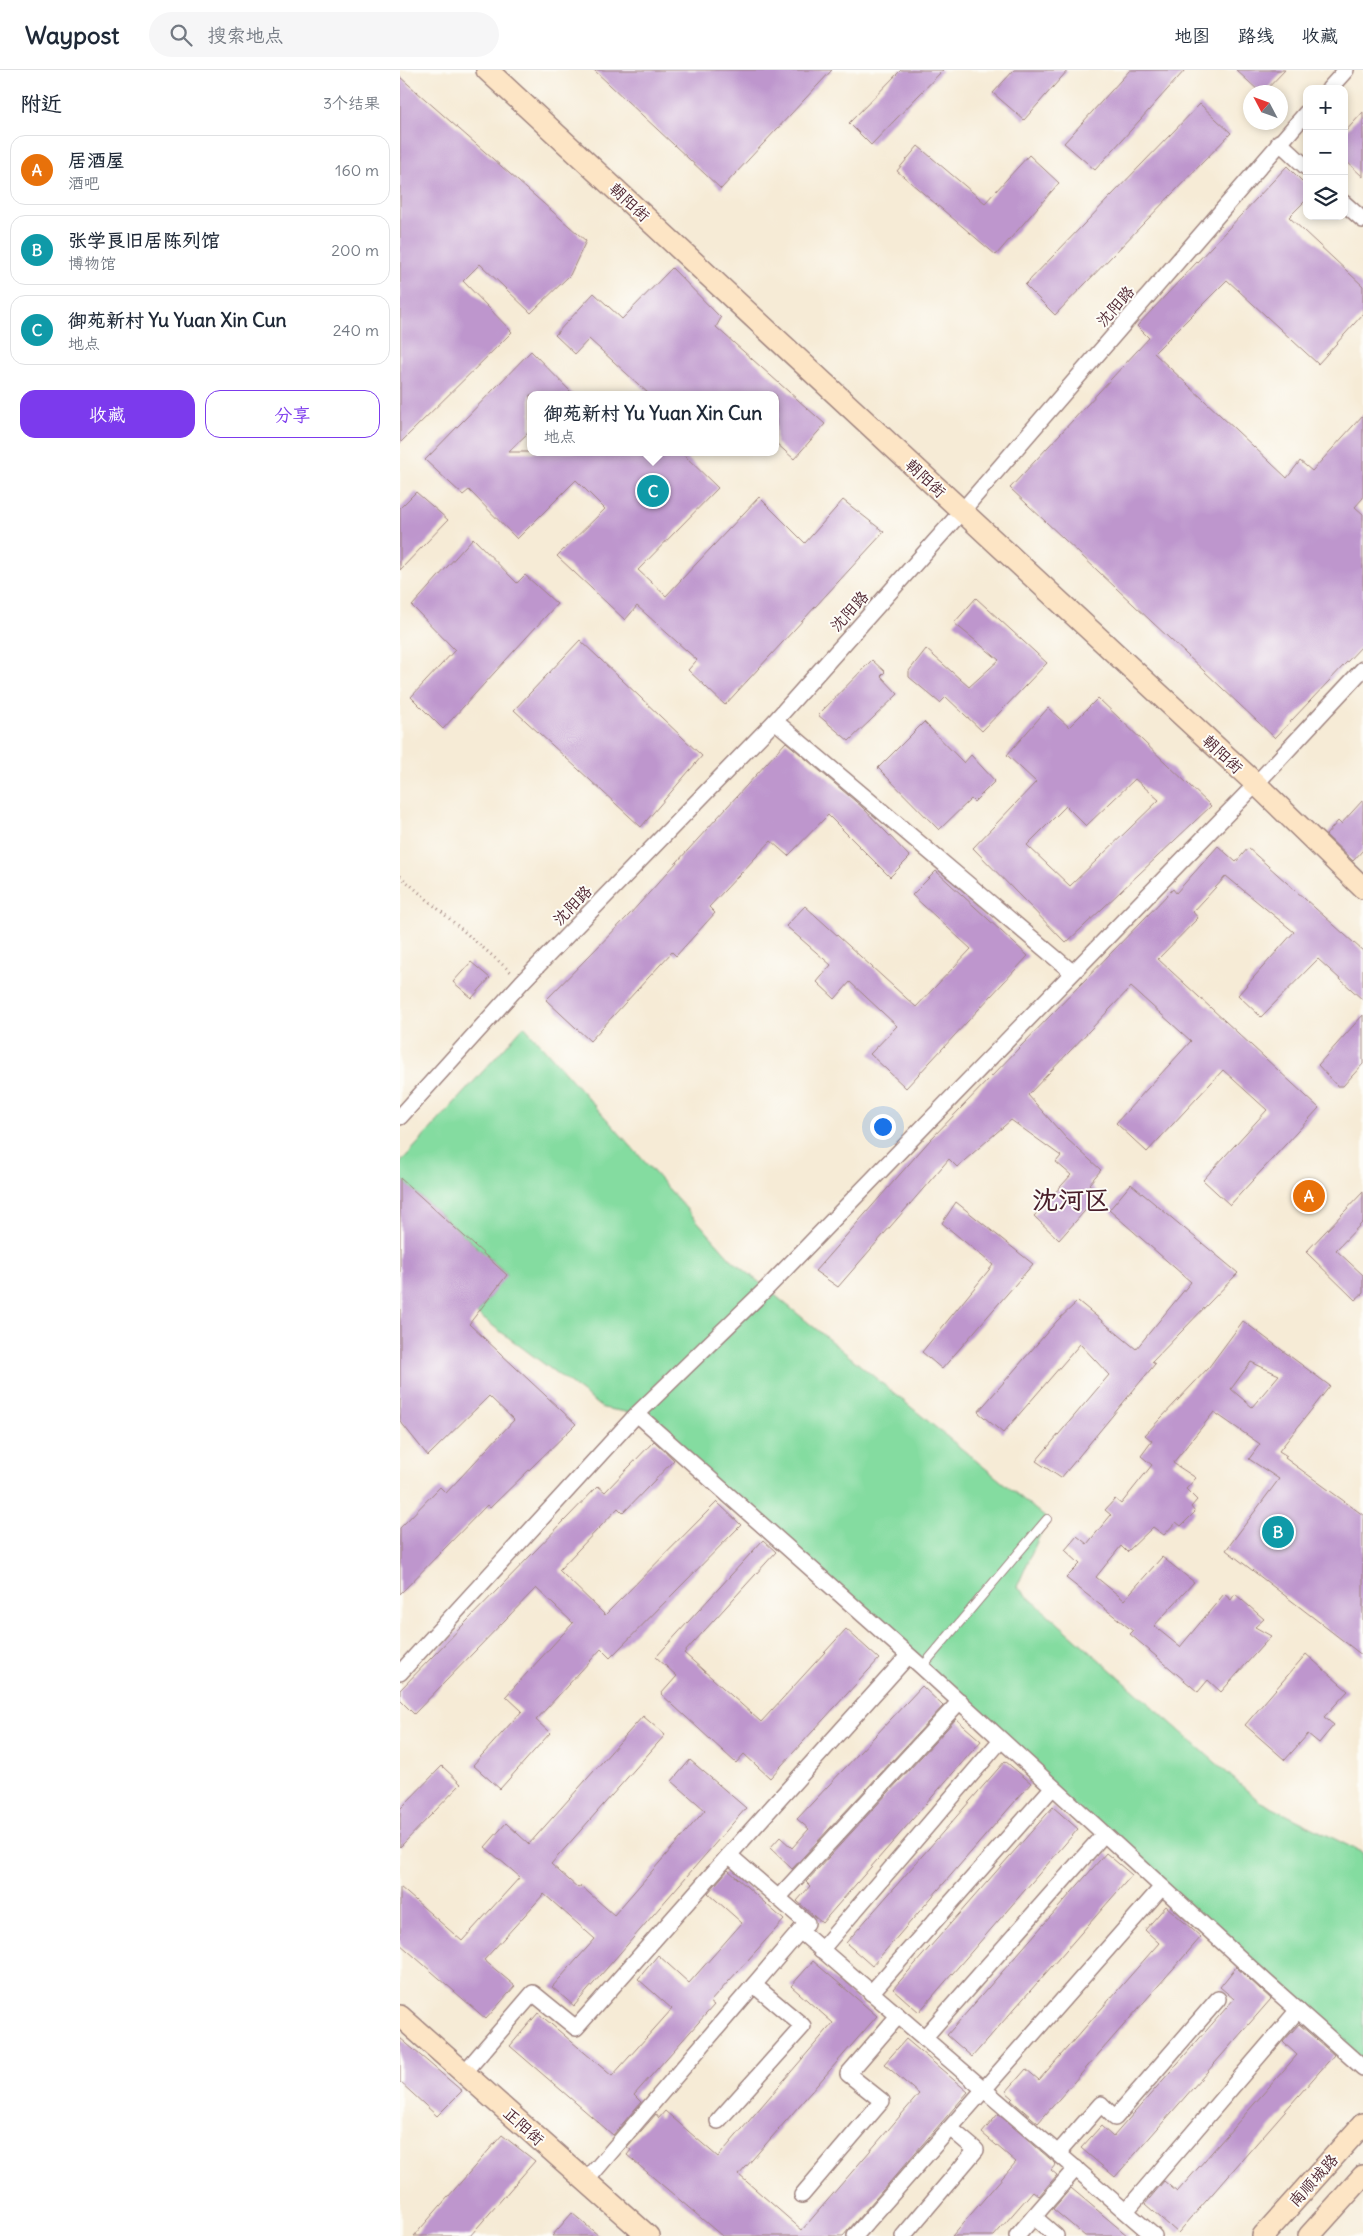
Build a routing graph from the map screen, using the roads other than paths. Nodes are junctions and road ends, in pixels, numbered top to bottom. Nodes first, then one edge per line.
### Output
1 (488, 70) edge
2 (1346, 70) edge
3 (1333, 85) edge
4 (1303, 116) edge
5 (1279, 142) junction
6 (1303, 164) edge
7 (1348, 207) edge
8 (1363, 220) edge
9 (962, 511) junction
10 (1363, 669) edge
11 (775, 721) junction
12 (1256, 784) junction
13 (1363, 888) edge
14 (1072, 972) junction
15 (400, 1117) edge
16 (637, 1414) junction
17 (1047, 1519) dead end
18 (908, 1656) junction
19 (922, 1667) junction
20 (400, 1673) edge
21 (960, 1702) junction
22 (1001, 1740) junction
23 (1053, 1787) junction
24 (1104, 1834) junction
25 (729, 1855) junction
26 (1162, 1887) junction
27 (778, 1898) junction
28 (800, 1932) junction
29 (821, 1950) junction
30 (754, 1985) junction
31 (871, 1993) junction
32 (1218, 1999) dead end
33 (1298, 2010) junction
34 (400, 2016) edge
35 (898, 2016) junction
36 (924, 2038) junction
37 (1363, 2068) edge
38 (464, 2073) junction
39 (984, 2089) junction
40 (718, 2121) dead end
41 (1363, 2124) edge
42 (950, 2128) junction
43 (1058, 2153) junction
44 (1076, 2168) junction
45 (1363, 2176) edge
46 (586, 2181) junction
47 (802, 2195) dead end
48 (1126, 2211) junction
49 (1034, 2217) junction
50 (648, 2236) edge
51 (855, 2236) edge
52 (903, 2236) edge
53 (1017, 2236) edge
54 (1056, 2236) edge
55 (1154, 2236) edge
56 (1263, 2236) edge
57 (1309, 2236) edge

1 - 9 street, 朝阳街
2 - 3 street
4 - 5 street, 沈阳路
5 - 6 street
5 - 9 street, 沈阳路
7 - 8 street
9 - 11 street, 沈阳路
9 - 12 street, 朝阳街
10 - 12 street
11 - 14 street
11 - 15 street, 沈阳路
12 - 13 street, 朝阳街
12 - 14 street
14 - 16 street
16 - 18 street
16 - 20 street
17 - 19 lane
18 - 19 street
18 - 25 street
19 - 21 street
21 - 22 street
21 - 27 street
22 - 23 street
22 - 29 street
23 - 24 street
23 - 31 street
24 - 26 street
24 - 36 street
25 - 27 street
25 - 38 street
26 - 33 street
26 - 39 street
27 - 28 street
28 - 29 street
28 - 30 street
29 - 31 street
30 - 40 street
30 - 46 street
31 - 35 street
32 - 43 street
33 - 37 street
33 - 48 street
34 - 38 street, 正阳街
35 - 36 street
35 - 47 street
36 - 39 street
38 - 46 street, 正阳街
39 - 42 street
39 - 43 street
41 - 56 street, 南顺城路
42 - 51 street
42 - 52 street
43 - 44 street
44 - 48 street
44 - 49 street
45 - 57 street
46 - 50 street, 正阳街
48 - 55 street
49 - 53 street
49 - 54 street

